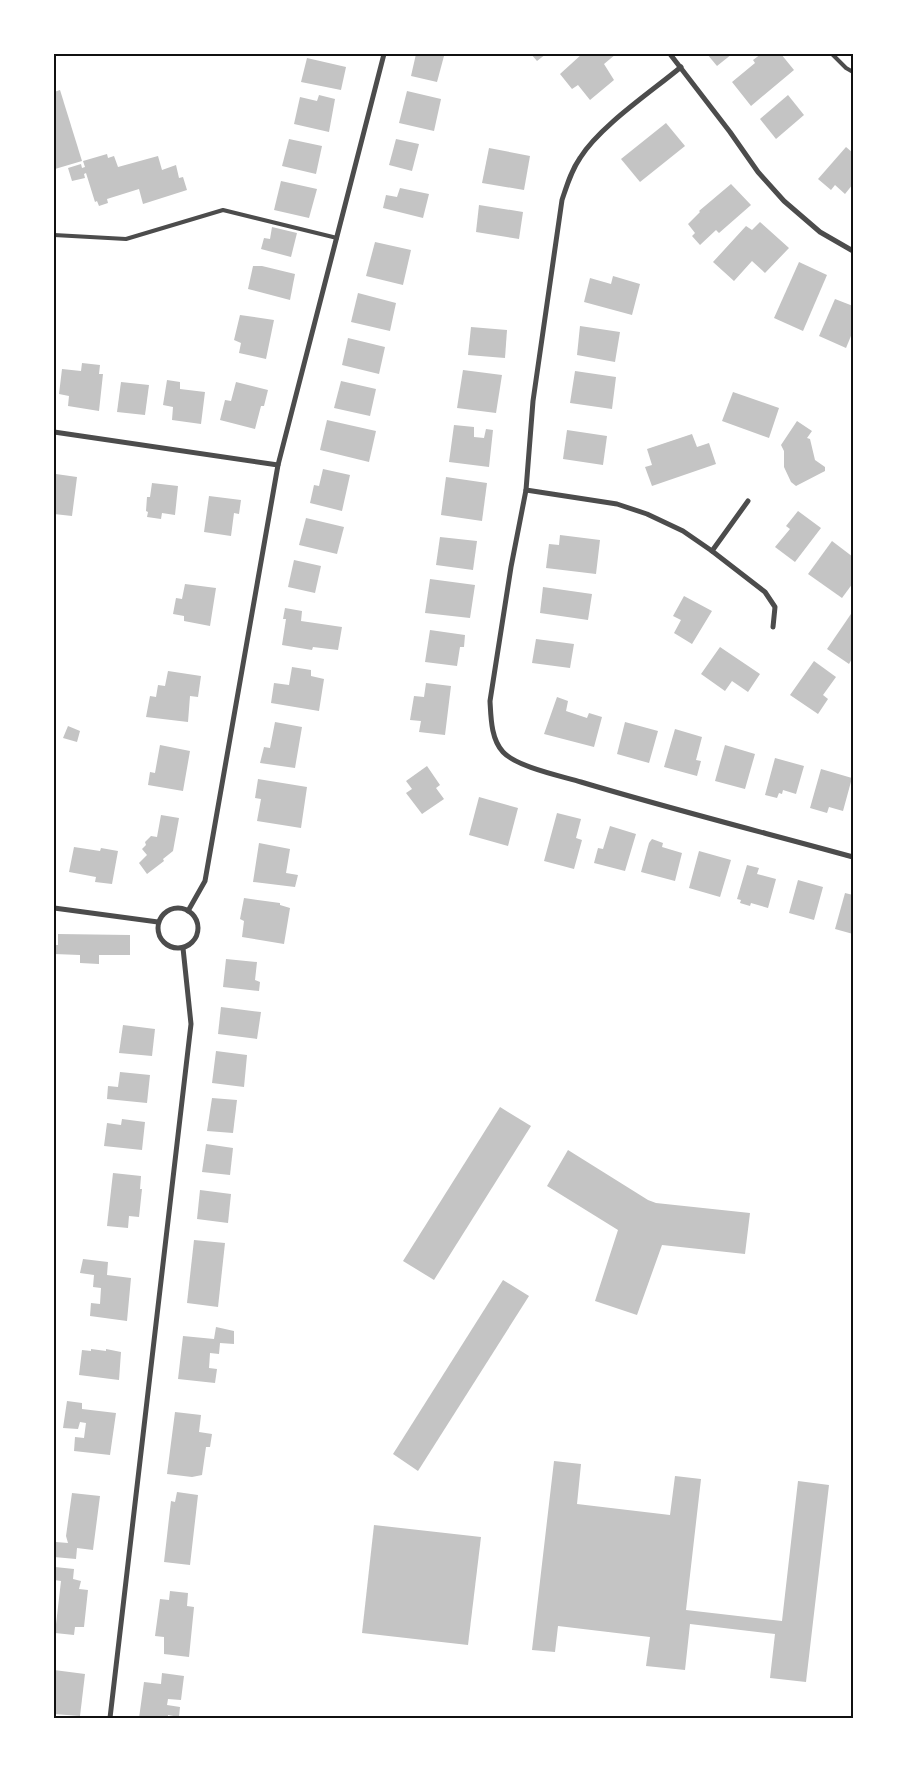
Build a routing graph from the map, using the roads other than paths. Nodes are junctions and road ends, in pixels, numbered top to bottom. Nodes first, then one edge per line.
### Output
1 (384, 54) edge
2 (670, 54) edge
3 (832, 54) edge
4 (681, 67) junction
5 (853, 72) edge
6 (54, 235) edge
7 (337, 238) junction
8 (853, 251) edge
9 (54, 432) edge
10 (278, 465) junction
11 (526, 490) junction
12 (748, 501) dead end
13 (712, 552) junction
14 (773, 627) dead end
15 (853, 857) edge
16 (54, 908) edge
17 (188, 911) junction
18 (158, 922) junction
19 (183, 948) junction
20 (110, 1718) edge

1 - 7 street
2 - 4 street
3 - 5 lane
4 - 8 street
4 - 11 street
6 - 7 lane
7 - 10 street
9 - 10 street
10 - 17 street
11 - 13 street
11 - 15 street
12 - 13 street
13 - 14 street
16 - 18 street
17 - 18 street
17 - 19 street
18 - 19 street
19 - 20 street

